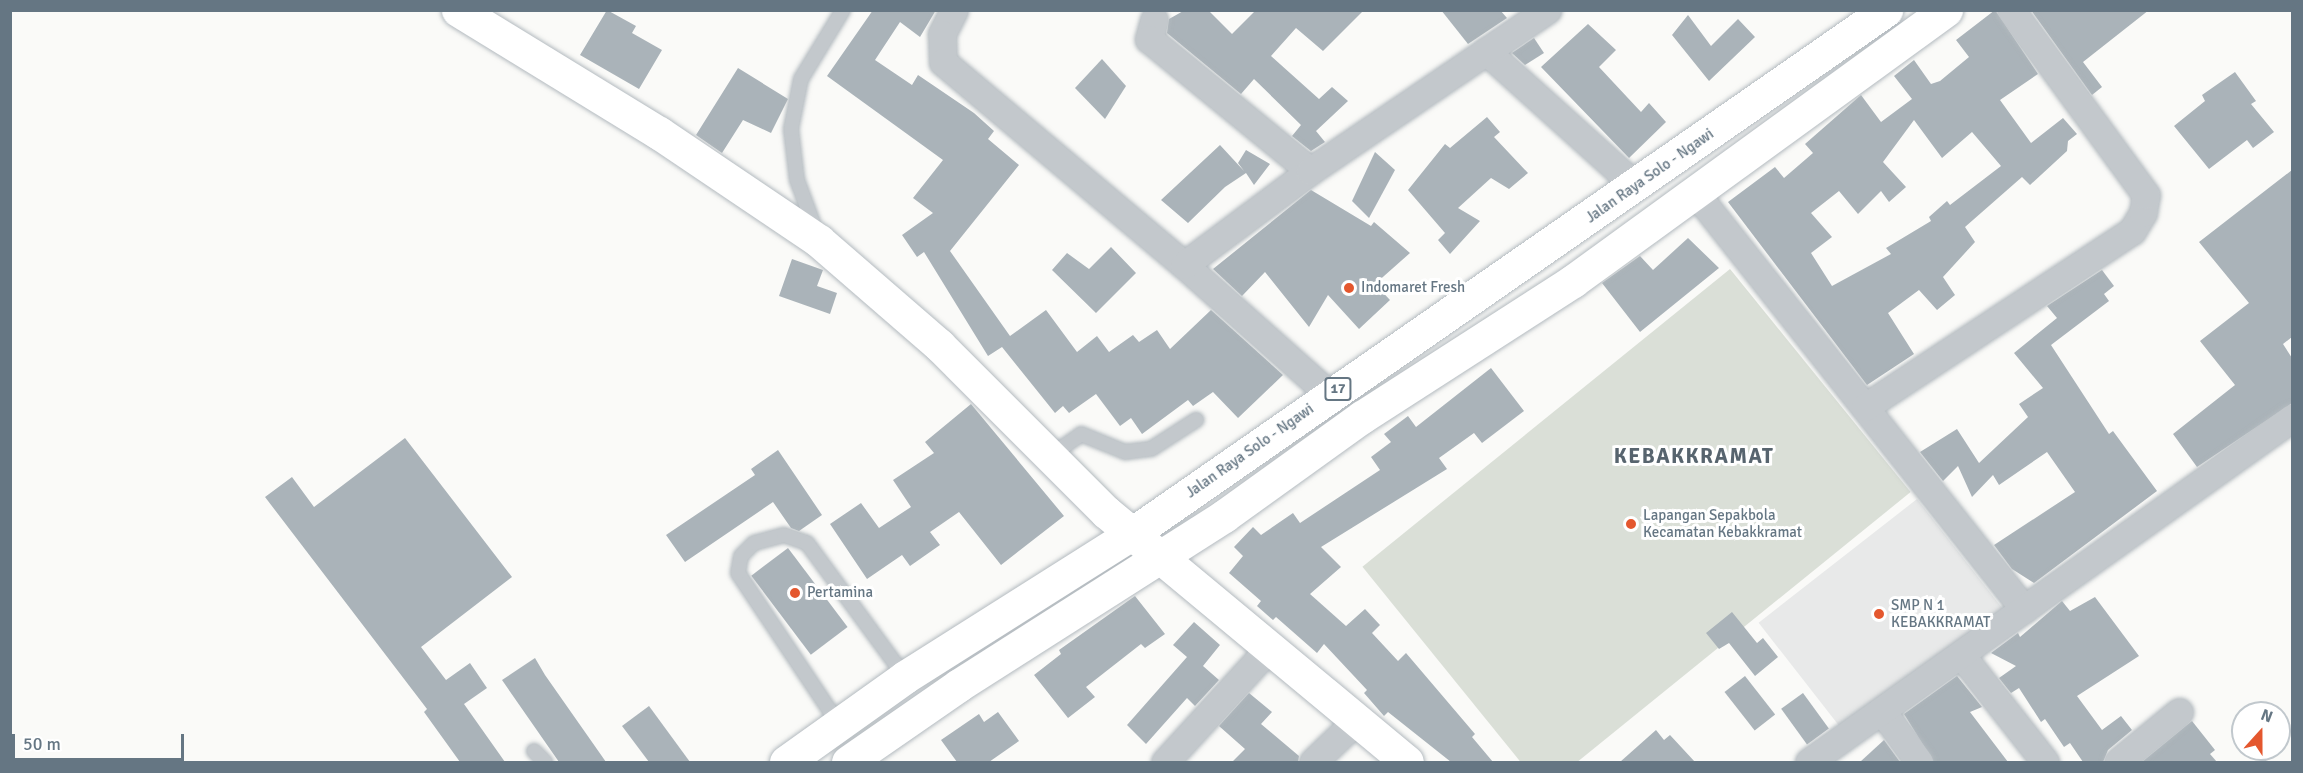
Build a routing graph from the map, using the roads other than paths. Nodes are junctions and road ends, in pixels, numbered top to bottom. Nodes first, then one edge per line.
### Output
1 (458, 10) edge
2 (843, 10) edge
3 (954, 10) edge
4 (1547, 10) edge
5 (1886, 10) edge
6 (1946, 10) edge
7 (2011, 10) edge
8 (1154, 20) dead end
9 (1486, 51) junction
10 (1310, 171) junction
11 (1636, 186) junction
12 (1697, 195) junction
13 (819, 241) junction
14 (1184, 265) junction
15 (1330, 395) junction
16 (1865, 407) junction
17 (2292, 418) edge
18 (1197, 420) dead end
19 (1050, 456) junction
20 (1133, 533) junction
21 (1163, 556) junction
22 (2024, 609) junction
23 (1270, 647) junction
24 (1962, 656) junction
25 (905, 677) junction
26 (1882, 711) junction
27 (2179, 712) dead end
28 (1357, 720) junction
29 (837, 723) junction
30 (534, 751) dead end
31 (545, 762) edge
32 (786, 762) edge
33 (848, 762) edge
34 (1165, 762) edge
35 (1313, 762) edge
36 (1407, 762) edge
37 (1809, 762) edge
38 (1919, 762) edge
39 (2044, 762) edge
40 (2118, 762) edge

1 - 13 main road
2 - 13 lane
3 - 14 street
4 - 9 street
5 - 11 main road, Jalan Raya Solo - Ngawi / 17
6 - 12 main road, 17
7 - 16 street
8 - 10 street
9 - 10 street
9 - 11 street
10 - 14 street
11 - 15 main road, Jalan Raya Solo - Ngawi / 17
12 - 16 street
12 - 21 main road, 17
13 - 19 main road
14 - 15 street
15 - 20 main road, Jalan Raya Solo - Ngawi / 17
16 - 22 street
17 - 22 street
18 - 19 lane
19 - 20 main road
20 - 21 main road
20 - 25 main road, Jalan Raya Solo - Ngawi / 17
21 - 23 main road
21 - 33 main road, 17
22 - 24 street
23 - 28 main road
23 - 34 street
24 - 26 street
24 - 39 street
25 - 29 main road, Jalan Raya Solo - Ngawi / 17
25 - 29 lane
26 - 37 street
26 - 38 street
27 - 40 street
28 - 35 street
28 - 36 main road
29 - 32 main road, Jalan Raya Solo - Ngawi / 17
30 - 31 lane

